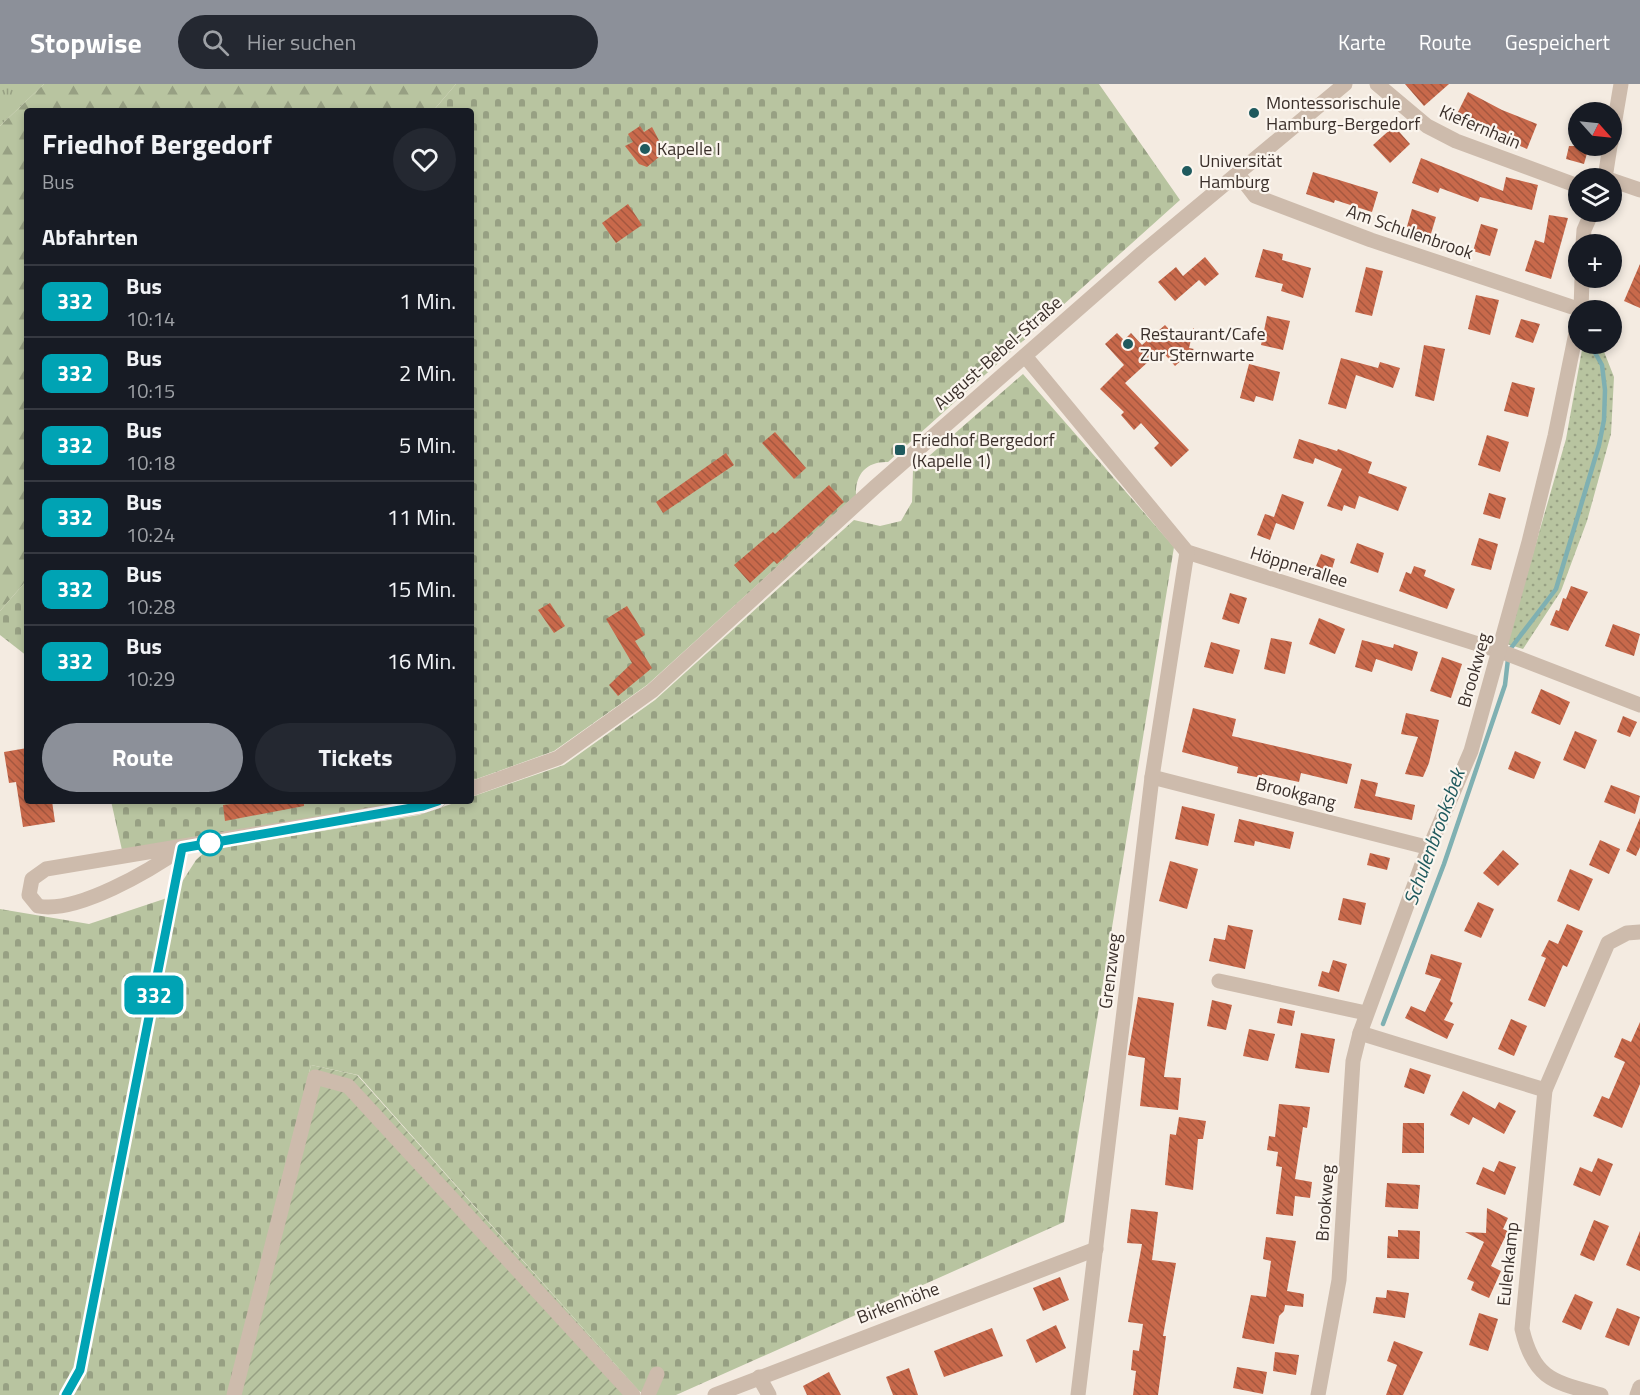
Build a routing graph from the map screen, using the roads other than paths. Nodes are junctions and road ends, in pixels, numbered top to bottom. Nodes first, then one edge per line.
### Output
1 (1345, 84) edge
2 (1377, 84) edge
3 (1621, 84) edge
4 (1618, 102) edge
5 (1238, 174) junction
6 (1568, 182) edge
7 (1622, 184) edge
8 (1640, 190) edge
9 (1568, 310) edge
10 (1572, 354) edge
11 (1025, 356) junction
12 (1187, 552) junction
13 (1500, 651) junction
14 (1640, 705) edge
15 (1152, 777) junction
16 (474, 788) edge
17 (429, 804) edge
18 (182, 848) junction
19 (1430, 848) junction
20 (1640, 932) edge
21 (1219, 981) dead end
22 (1366, 1013) junction
23 (1360, 1033) junction
24 (1545, 1090) junction
25 (1096, 1248) junction
26 (657, 1374) dead end
27 (759, 1377) junction
28 (1640, 1387) edge
29 (234, 1395) edge
30 (633, 1395) edge
31 (648, 1395) edge
32 (715, 1395) edge
33 (769, 1395) edge
34 (1078, 1395) edge
35 (1318, 1395) edge
36 (1601, 1395) edge
37 (1637, 1395) edge

1 - 5 street, August-Bebel-Straße
2 - 6 street, Kiefernhain
3 - 4 street
5 - 9 street, Am Schulenbrook
5 - 11 street, August-Bebel-Straße
7 - 8 street
10 - 13 street, Brookweg
11 - 12 street
11 - 16 street, August-Bebel-Straße
12 - 13 street, Höppnerallee
12 - 15 street, Grenzweg
13 - 14 street, Höppnerallee
13 - 19 street, Brookweg
15 - 19 street, Brookgang
15 - 25 street, Grenzweg
17 - 18 street
18 - 18 street
19 - 22 street, Brookweg
20 - 24 street, Eulenkamp
21 - 22 street
22 - 23 street, Brookweg
23 - 24 street
23 - 35 street, Brookweg
24 - 36 street, Eulenkamp
25 - 27 street, Birkenhöhe
25 - 34 street, Grenzweg
26 - 31 street
27 - 32 street, Birkenhöhe
27 - 33 street
28 - 37 street
29 - 30 street

